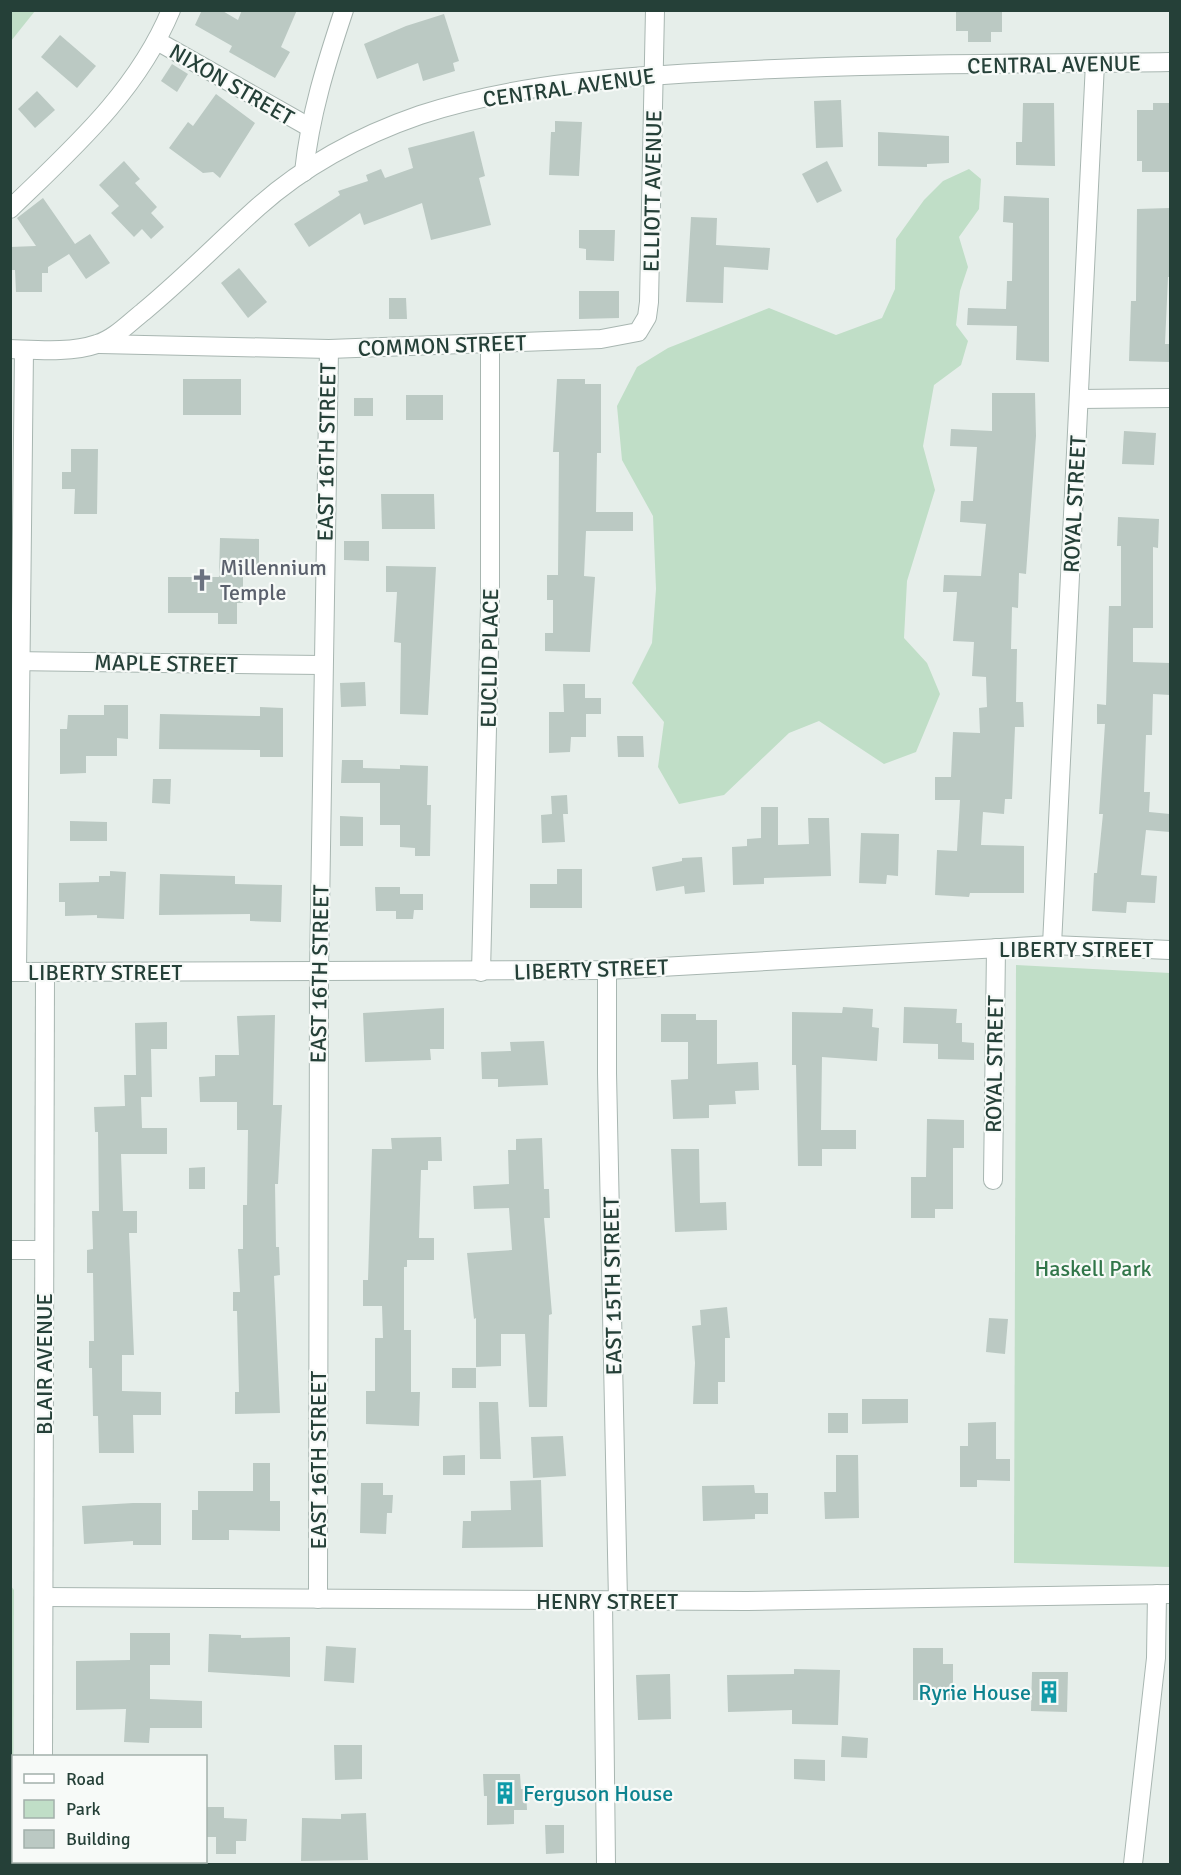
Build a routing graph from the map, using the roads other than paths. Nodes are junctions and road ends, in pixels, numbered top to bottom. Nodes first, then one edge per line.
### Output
1 (171, 10) edge
2 (344, 10) edge
3 (655, 10) edge
4 (157, 41) junction
5 (1170, 62) edge
6 (1095, 63) junction
7 (654, 74) junction
8 (309, 128) junction
9 (304, 172) junction
10 (10, 209) edge
11 (638, 332) joint
12 (100, 344) junction
13 (490, 344) junction
14 (329, 349) junction
15 (17, 350) edge
16 (1170, 398) edge
17 (1080, 399) junction
18 (16, 661) edge
19 (322, 665) junction
20 (1052, 945) junction
21 (996, 948) junction
22 (1170, 950) edge
23 (607, 970) junction
24 (14, 972) edge
25 (45, 972) junction
26 (319, 972) junction
27 (482, 972) junction
28 (993, 1180) dead end
29 (10, 1250) edge
30 (44, 1250) junction
31 (1164, 1594) edge
32 (44, 1597) junction
33 (318, 1599) junction
34 (610, 1601) junction
35 (43, 1755) edge
36 (606, 1864) edge
37 (1133, 1864) edge

1 - 4 street
2 - 8 street
3 - 7 street, ELLIOTT AVENUE
4 - 8 street, NIXON STREET
4 - 10 street
5 - 6 street, CENTRAL AVENUE
6 - 7 street, CENTRAL AVENUE
6 - 17 street, ROYAL STREET
7 - 9 street, CENTRAL AVENUE
7 - 11 street, ELLIOTT AVENUE
8 - 9 street
9 - 12 street, CENTRAL AVENUE
11 - 13 street, COMMON STREET
12 - 14 street, COMMON STREET
12 - 15 street, CENTRAL AVENUE
13 - 14 street, COMMON STREET
13 - 27 street, EUCLID PLACE
14 - 19 street, EAST 16TH STREET
15 - 18 street
16 - 17 street
17 - 20 street, ROYAL STREET
18 - 19 street, MAPLE STREET
18 - 24 street
19 - 26 street, EAST 16TH STREET
20 - 21 street, LIBERTY STREET
20 - 22 street, LIBERTY STREET
21 - 23 street, LIBERTY STREET
21 - 28 street, ROYAL STREET
23 - 27 street, LIBERTY STREET
23 - 34 street, EAST 15TH STREET
24 - 25 street, LIBERTY STREET
25 - 26 street, LIBERTY STREET
25 - 30 street, BLAIR AVENUE
26 - 27 street, LIBERTY STREET
26 - 33 street, EAST 16TH STREET
29 - 30 street
30 - 32 street, BLAIR AVENUE
31 - 34 street, HENRY STREET
31 - 37 street
32 - 33 street, HENRY STREET
32 - 35 street, BLAIR AVENUE
33 - 34 street, HENRY STREET
34 - 36 street, EAST 15TH STREET

